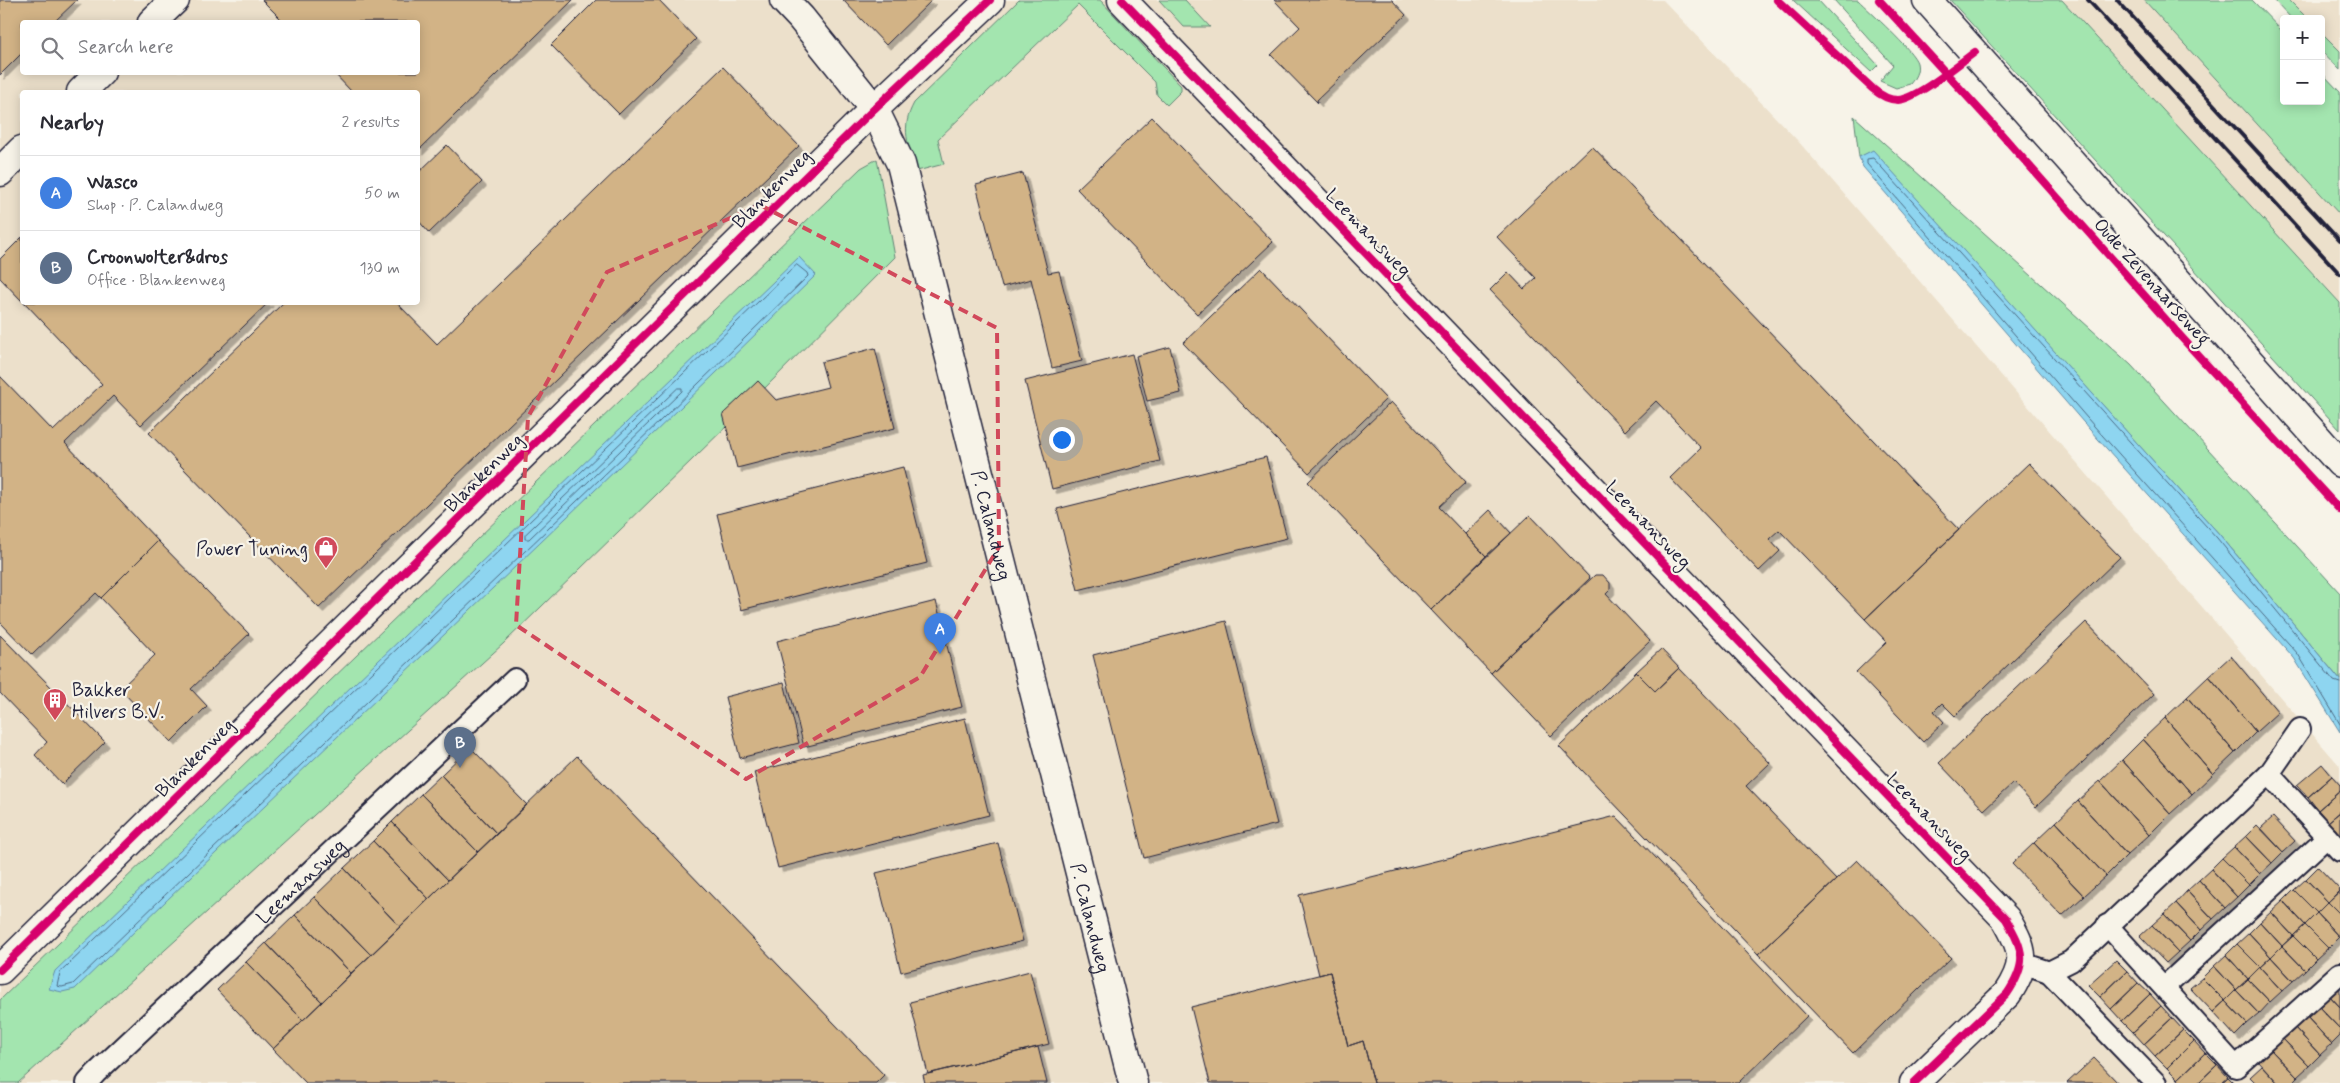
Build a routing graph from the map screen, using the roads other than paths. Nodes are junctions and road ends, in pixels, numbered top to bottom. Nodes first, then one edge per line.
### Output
1 (174, 0) edge
2 (784, 0) edge
3 (990, 0) edge
4 (1122, 0) edge
5 (1928, 0) edge
6 (154, 20) edge
7 (98, 75) edge
8 (82, 90) edge
9 (874, 110) junction
10 (20, 152) edge
11 (0, 172) edge
12 (2340, 463) edge
13 (515, 679) dead end
14 (2300, 729) dead end
15 (2269, 774) junction
16 (2334, 844) edge
17 (2107, 925) junction
18 (2022, 963) junction
19 (0, 970) edge
20 (2049, 972) junction
21 (2340, 973) edge
22 (2164, 987) junction
23 (88, 1083) edge
24 (1133, 1083) edge
25 (1914, 1083) edge
26 (2156, 1083) edge

1 - 6 street
2 - 9 street, P. Calandweg
3 - 9 street, Blankenweg
4 - 18 street, Leemansweg
5 - 12 street, Oude Zevenaarseweg
7 - 8 street
9 - 19 street, Blankenweg
9 - 24 street, P. Calandweg
10 - 11 street
13 - 23 lane, Leemansweg
14 - 15 lane
15 - 16 lane
15 - 17 lane
16 - 22 lane
17 - 20 lane
17 - 22 lane
18 - 20 lane
18 - 25 street
20 - 26 lane
21 - 22 lane

